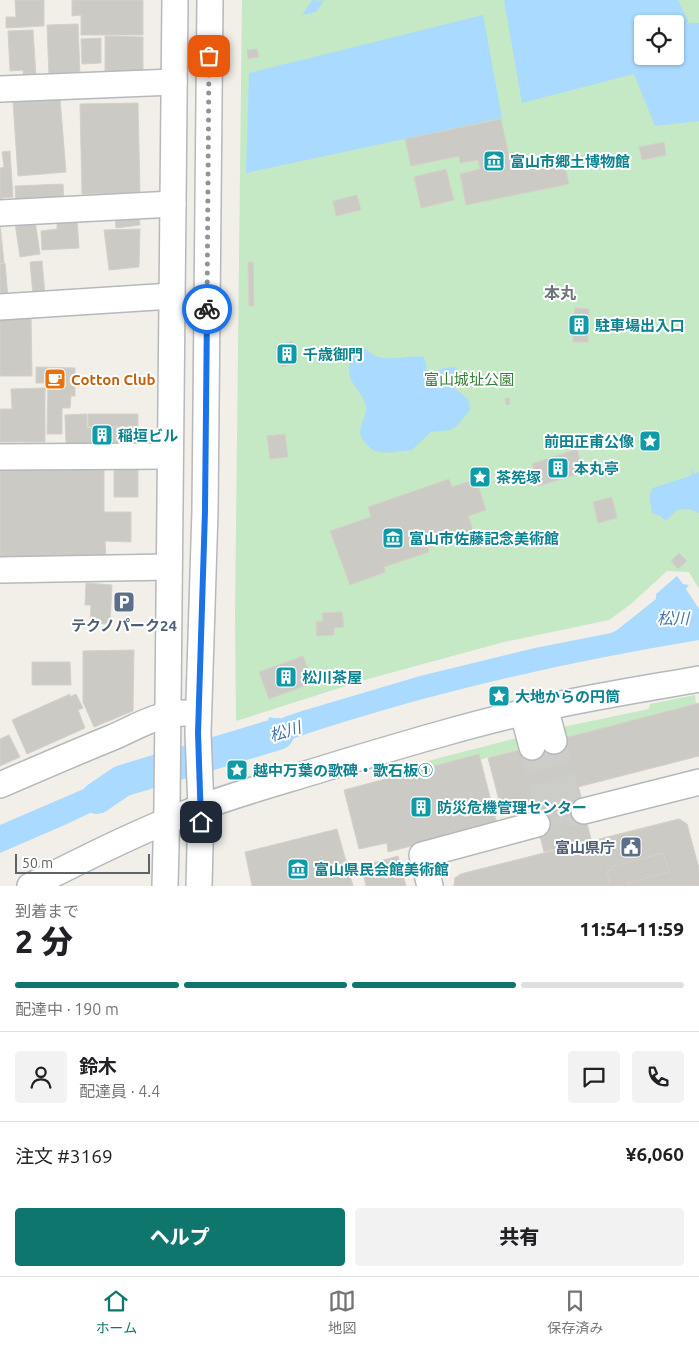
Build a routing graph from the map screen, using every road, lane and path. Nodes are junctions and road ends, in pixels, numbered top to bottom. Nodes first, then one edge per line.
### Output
1 (175, 0) edge
2 (210, 0) edge
3 (174, 82) junction
4 (0, 89) edge
5 (173, 204) junction
6 (0, 214) edge
7 (172, 296) junction
8 (0, 307) edge
9 (170, 456) junction
10 (0, 457) edge
11 (169, 567) junction
12 (0, 570) edge
13 (699, 679) edge
14 (534, 710) junction
15 (198, 723) junction
16 (167, 726) junction
17 (543, 744) tunnel mouth
18 (699, 782) edge
19 (0, 784) edge
20 (200, 799) junction
21 (584, 811) dead end
22 (167, 813) junction
23 (536, 824) tunnel mouth
24 (30, 886) edge
25 (165, 886) edge
26 (199, 886) edge
27 (430, 886) edge

1 - 3 street
2 - 15 street
3 - 4 street
3 - 5 street
5 - 6 street
5 - 7 street
7 - 8 street
7 - 9 street
9 - 10 street
9 - 11 street
11 - 12 street
11 - 16 street
13 - 14 street
14 - 17 street
14 - 20 street
15 - 16 street
15 - 20 street
16 - 19 street
16 - 22 street
18 - 21 street
20 - 22 street
20 - 26 street
22 - 24 street
22 - 25 street
23 - 27 street

